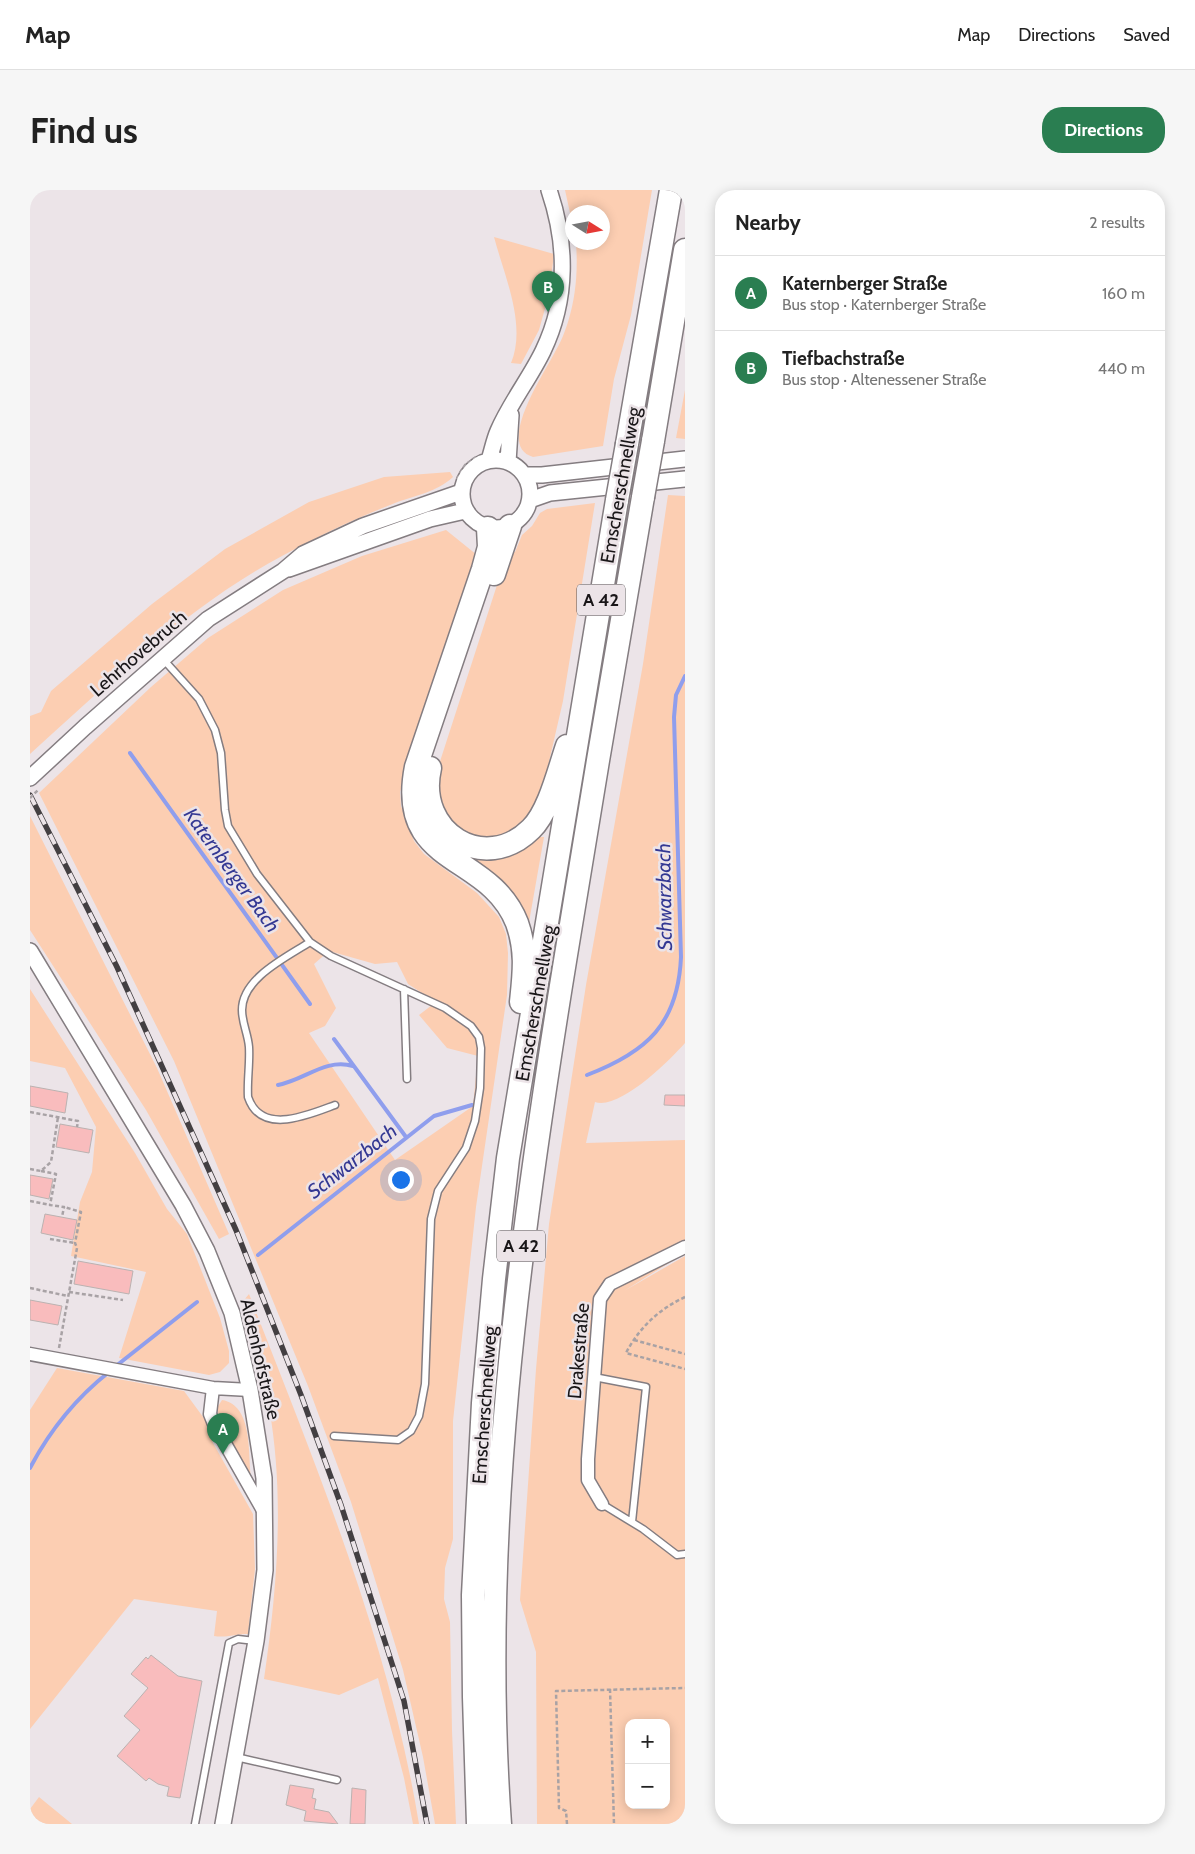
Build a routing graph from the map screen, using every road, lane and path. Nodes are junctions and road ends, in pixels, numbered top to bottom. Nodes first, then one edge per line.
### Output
1 (549, 190) edge
2 (671, 190) edge
3 (685, 250) edge
4 (512, 406) junction
5 (685, 459) edge
6 (489, 460) junction
7 (508, 462) junction
8 (524, 475) junction
9 (685, 478) edge
10 (461, 492) junction
11 (530, 500) junction
12 (465, 511) junction
13 (510, 526) junction
14 (488, 528) junction
15 (283, 571) junction
16 (162, 658) junction
17 (585, 700) junction
18 (36, 782) edge
19 (30, 798) edge
20 (310, 942) junction
21 (30, 951) edge
22 (404, 989) junction
23 (407, 1079) dead end
24 (335, 1105) dead end
25 (30, 1112) edge
26 (58, 1117) junction
27 (77, 1127) dead end
28 (508, 1158) junction
29 (30, 1169) edge
30 (40, 1171) junction
31 (30, 1201) edge
32 (50, 1204) junction
33 (64, 1207) junction
34 (62, 1217) dead end
35 (50, 1239) dead end
36 (76, 1243) junction
37 (685, 1247) edge
38 (30, 1288) edge
39 (68, 1294) junction
40 (685, 1297) edge
41 (124, 1300) dead end
42 (634, 1340) junction
43 (30, 1354) edge
44 (685, 1354) edge
45 (57, 1359) junction
46 (685, 1369) edge
47 (594, 1377) junction
48 (213, 1388) junction
49 (250, 1390) junction
50 (334, 1436) dead end
51 (602, 1504) joint
52 (265, 1514) junction
53 (632, 1522) junction
54 (685, 1554) edge
55 (256, 1641) junction
56 (685, 1688) edge
57 (610, 1689) junction
58 (235, 1757) junction
59 (337, 1780) dead end
60 (195, 1824) edge
61 (222, 1824) edge
62 (478, 1824) edge
63 (500, 1824) edge
64 (567, 1824) edge
65 (614, 1824) edge

1 - 4 street
2 - 17 highway, Emscherschnellweg / A 42, bridge
3 - 63 highway, Emscherschnellweg / A 42, bridge
4 - 6 street
4 - 7 street
5 - 8 street
6 - 7 street
6 - 10 street
7 - 8 street
8 - 11 street
9 - 11 street
10 - 12 street
10 - 15 street, Lehrhovebruch
11 - 13 street
12 - 14 street
12 - 15 street, Lehrhovebruch
13 - 14 street
13 - 17 highway
14 - 28 highway
15 - 16 street, Lehrhovebruch
16 - 18 street, Lehrhovebruch
16 - 20 lane
17 - 28 highway, Emscherschnellweg / A 42
18 - 19 path, bridge
20 - 22 lane
20 - 24 lane
21 - 49 street, Aldenhofstraße
22 - 23 lane
22 - 50 lane
25 - 26 path
26 - 27 path
26 - 30 path
28 - 62 highway, Emscherschnellweg / A 42
29 - 30 path
30 - 32 path
31 - 32 path
32 - 33 path
33 - 34 path
33 - 36 path
35 - 36 path
36 - 39 path
37 - 47 street, Drakestraße
38 - 39 path
39 - 41 path
39 - 45 path
40 - 42 path
42 - 44 path
42 - 46 path
43 - 45 street
45 - 48 street
47 - 51 street, Drakestraße
47 - 53 lane
48 - 49 street
48 - 52 street
49 - 52 street, Aldenhofstraße
51 - 53 lane
52 - 55 street, Aldenhofstraße
53 - 54 lane
55 - 58 street, Aldenhofstraße
55 - 60 lane
56 - 57 path
57 - 64 path
57 - 65 path
58 - 59 lane
58 - 61 street, Aldenhofstraße

